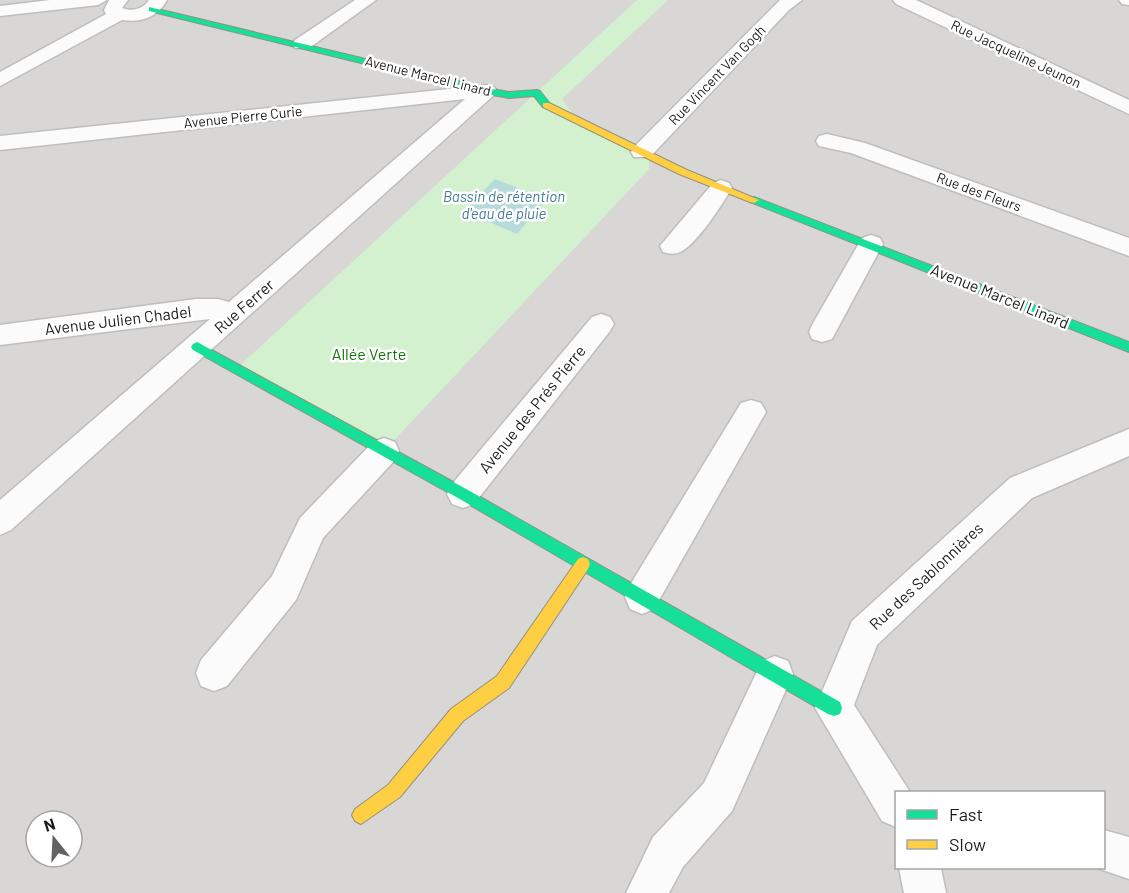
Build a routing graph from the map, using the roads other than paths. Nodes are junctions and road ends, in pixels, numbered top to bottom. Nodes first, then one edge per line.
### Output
1 (367, 0) edge
2 (793, 0) edge
3 (902, 0) edge
4 (112, 3) edge
5 (155, 4) edge
6 (0, 11) edge
7 (302, 44) junction
8 (0, 80) edge
9 (487, 91) junction
10 (1129, 108) edge
11 (827, 141) dead end
12 (0, 143) edge
13 (642, 152) junction
14 (721, 188) junction
15 (871, 244) junction
16 (672, 246) dead end
17 (1129, 247) edge
18 (235, 314) junction
19 (601, 324) dead end
20 (822, 332) dead end
21 (0, 335) edge
22 (197, 347) junction
23 (1129, 347) edge
24 (751, 412) dead end
25 (1129, 442) edge
26 (384, 451) junction
27 (463, 494) junction
28 (0, 520) edge
29 (583, 564) junction
30 (642, 597) junction
31 (214, 673) dead end
32 (775, 674) junction
33 (834, 708) junction
34 (895, 804) edge
35 (361, 815) dead end
36 (1105, 850) edge
37 (1129, 858) edge
38 (920, 869) edge
39 (647, 893) edge
40 (925, 893) edge

1 - 7 street
2 - 13 street, Rue Vincent Van Gogh
3 - 10 street, Rue Jacqueline Jeunon
4 - 5 street
4 - 6 street
4 - 8 street
5 - 7 street, Avenue Marcel Linard
7 - 9 street, Avenue Marcel Linard
9 - 12 street, Avenue Pierre Curie
9 - 13 street, Avenue Marcel Linard
9 - 18 street, Rue Ferrer
11 - 17 street, Rue des Fleurs
13 - 14 street, Avenue Marcel Linard
14 - 15 street, Avenue Marcel Linard
14 - 16 street
15 - 20 street
15 - 23 street, Avenue Marcel Linard
18 - 21 street, Avenue Julien Chadel
18 - 22 street, Rue Ferrer
19 - 27 street, Avenue des Prés Pierre
22 - 26 street
22 - 28 street, Rue Ferrer
24 - 30 street
25 - 33 street, Rue des Sablonnières
26 - 27 street
26 - 31 street
27 - 29 street
29 - 30 street
29 - 35 street
30 - 32 street
32 - 33 street
32 - 39 street
33 - 34 street
36 - 37 street
38 - 40 street

